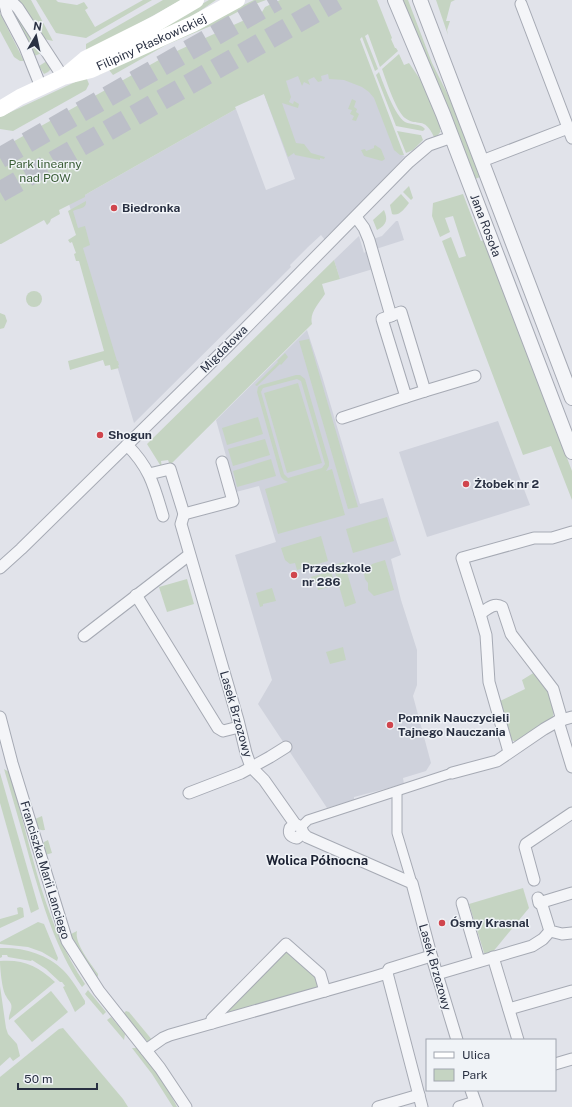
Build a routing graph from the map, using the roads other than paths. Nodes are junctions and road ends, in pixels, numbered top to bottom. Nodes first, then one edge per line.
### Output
1 (4, 0) edge
2 (10, 0) edge
3 (196, 0) edge
4 (237, 0) edge
5 (395, 0) edge
6 (420, 0) edge
7 (521, 4) dead end
8 (63, 77) junction
9 (41, 87) junction
10 (0, 109) edge
11 (570, 133) edge
12 (452, 137) junction
13 (482, 162) junction
14 (356, 217) junction
15 (391, 316) junction
16 (474, 376) dead end
17 (425, 391) junction
18 (406, 397) junction
19 (572, 398) edge
20 (342, 418) dead end
21 (127, 445) junction
22 (572, 452) edge
23 (222, 462) dead end
24 (149, 474) junction
25 (184, 514) junction
26 (163, 516) dead end
27 (572, 532) edge
28 (189, 555) junction
29 (0, 568) edge
30 (136, 595) junction
31 (480, 614) junction
32 (84, 636) dead end
33 (0, 717) edge
34 (564, 719) edge
35 (238, 727) junction
36 (286, 747) dead end
37 (509, 752) junction
38 (251, 767) junction
39 (572, 767) edge
40 (448, 774) joint
41 (397, 792) junction
42 (189, 793) dead end
43 (572, 813) edge
44 (300, 828) junction
45 (286, 836) dead end
46 (534, 880) dead end
47 (412, 883) junction
48 (572, 893) edge
49 (462, 903) dead end
50 (550, 931) junction
51 (572, 933) edge
52 (431, 956) junction
53 (493, 957) junction
54 (479, 961) junction
55 (387, 973) junction
56 (437, 974) junction
57 (325, 991) junction
58 (572, 991) edge
59 (509, 1009) junction
60 (212, 1023) junction
61 (457, 1039) edge
62 (518, 1039) edge
63 (146, 1050) junction
64 (572, 1059) edge
65 (556, 1064) edge
66 (471, 1091) edge
67 (419, 1095) junction
68 (476, 1105) edge
69 (186, 1107) edge
70 (378, 1107) edge
71 (422, 1107) edge
72 (459, 1107) edge

1 - 9 street
2 - 8 street
3 - 8 main road, Filipiny Płaskowickiej
4 - 8 main road, Filipiny Płaskowickiej
5 - 12 street, Jana Rosoła
6 - 13 street, Jana Rosoła
7 - 11 street
8 - 9 main road, Filipiny Płaskowickiej
9 - 10 main road, Filipiny Płaskowickiej
11 - 13 street
12 - 14 street, Migdałowa
12 - 22 street, Jana Rosoła
13 - 19 street, Jana Rosoła
14 - 15 street
14 - 21 street, Migdałowa
15 - 17 street
15 - 18 street
16 - 17 street
17 - 18 street
18 - 20 street
21 - 24 street
21 - 29 street, Migdałowa
23 - 25 street
24 - 25 street, Lasek Brzozowy
24 - 26 street
25 - 28 street, Lasek Brzozowy
27 - 31 street
28 - 30 street
28 - 35 street, Lasek Brzozowy
30 - 32 street
30 - 35 street
31 - 34 street
31 - 37 street
33 - 63 street, Franciszka Marii Lanciego
34 - 37 street
34 - 39 street
35 - 38 street, Lasek Brzozowy
36 - 38 street
37 - 40 street
38 - 42 street
38 - 44 street, Lasek Brzozowy
40 - 41 street
41 - 44 street
41 - 47 street
43 - 46 street
44 - 45 street
44 - 47 street, Lasek Brzozowy
47 - 52 street, Lasek Brzozowy
48 - 50 street
49 - 54 street
50 - 51 street
50 - 53 street
52 - 55 street
52 - 56 street, Lasek Brzozowy
53 - 54 street
53 - 59 street
54 - 56 street
55 - 57 street
55 - 67 street
56 - 61 street, Lasek Brzozowy
57 - 60 street
57 - 60 street
58 - 59 street
59 - 62 street
60 - 63 street
63 - 69 street, Franciszka Marii Lanciego
64 - 65 street
66 - 68 street
67 - 70 street
67 - 71 street
68 - 72 street

